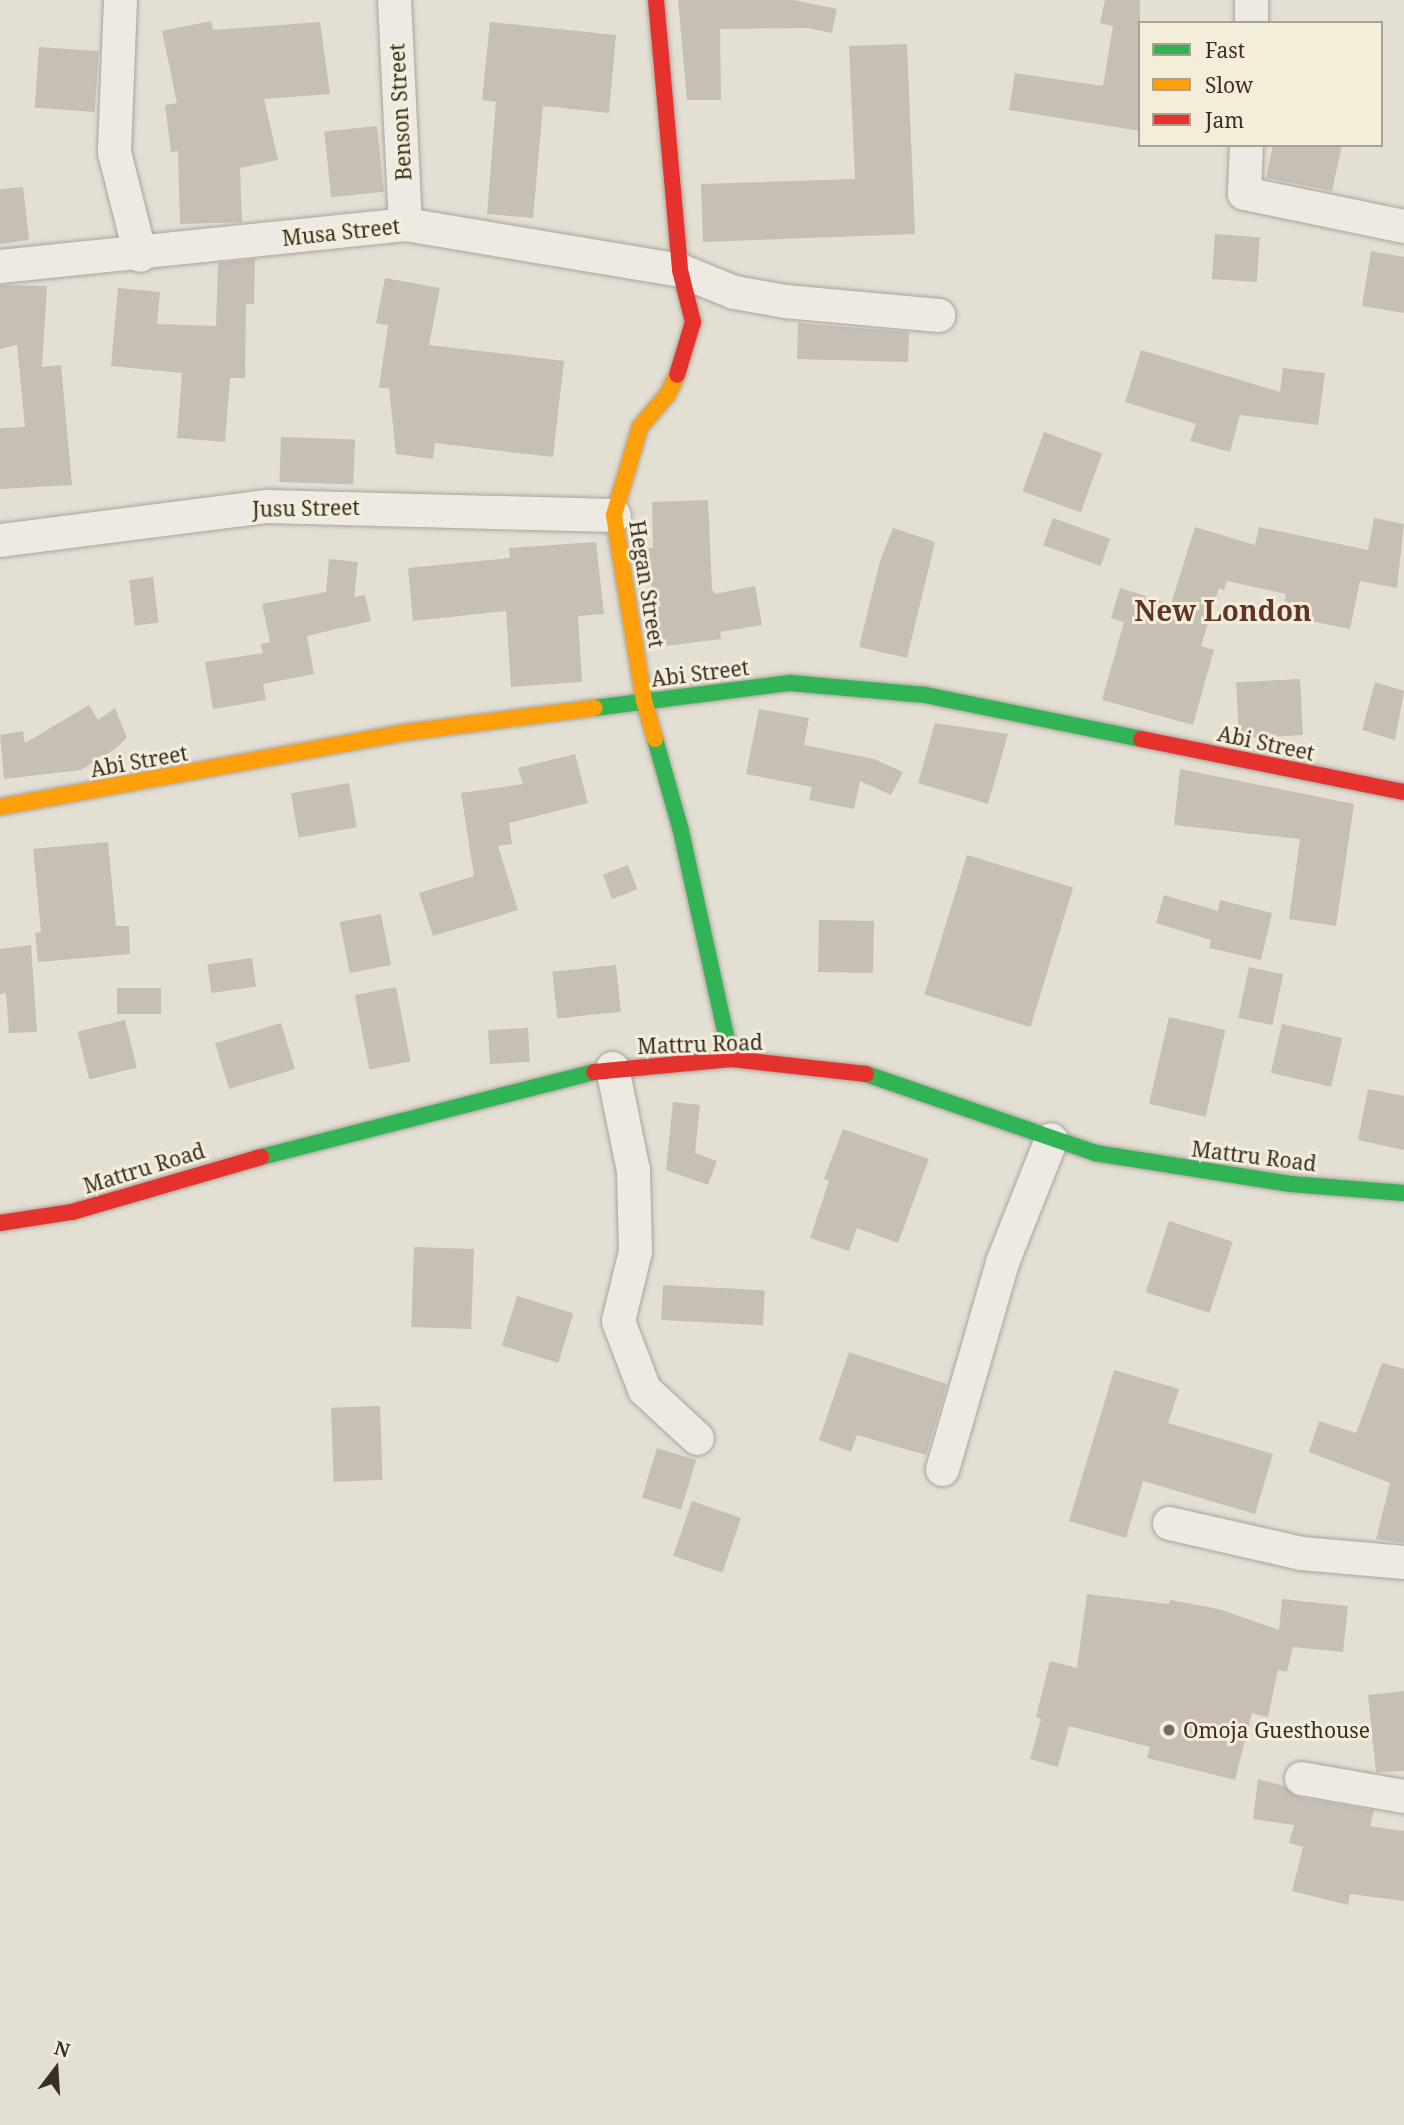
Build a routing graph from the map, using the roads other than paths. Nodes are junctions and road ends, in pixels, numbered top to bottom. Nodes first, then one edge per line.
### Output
1 (120, 0) edge
2 (394, 0) edge
3 (656, 0) edge
4 (1251, 0) edge
5 (1251, 21) edge
6 (1246, 147) edge
7 (405, 224) junction
8 (1404, 226) edge
9 (140, 255) junction
10 (0, 266) edge
11 (680, 270) junction
12 (938, 315) dead end
13 (614, 514) junction
14 (0, 540) edge
15 (644, 701) junction
16 (1404, 792) edge
17 (0, 807) edge
18 (731, 1059) junction
19 (612, 1068) junction
20 (1051, 1139) junction
21 (1404, 1193) edge
22 (0, 1223) edge
23 (697, 1438) dead end
24 (942, 1469) dead end
25 (1170, 1523) dead end
26 (1404, 1562) edge
27 (1301, 1777) dead end
28 (1404, 1796) edge

1 - 9 street
2 - 7 street, Benson Street
3 - 11 street, Hegan Street
4 - 5 street
6 - 8 street
7 - 9 street, Musa Street
7 - 11 street, Musa Street
9 - 10 street, Musa Street
11 - 12 street, Musa Street
11 - 13 street, Hegan Street
13 - 14 street, Jusu Street
13 - 15 street, Hegan Street
15 - 16 street, Abi Street
15 - 17 street, Abi Street
15 - 18 street, Hegan Street
18 - 19 street, Mattru Road
18 - 20 street, Mattru Road
19 - 22 street, Mattru Road
19 - 23 street
20 - 21 street, Mattru Road
20 - 24 street
25 - 26 street
27 - 28 street

